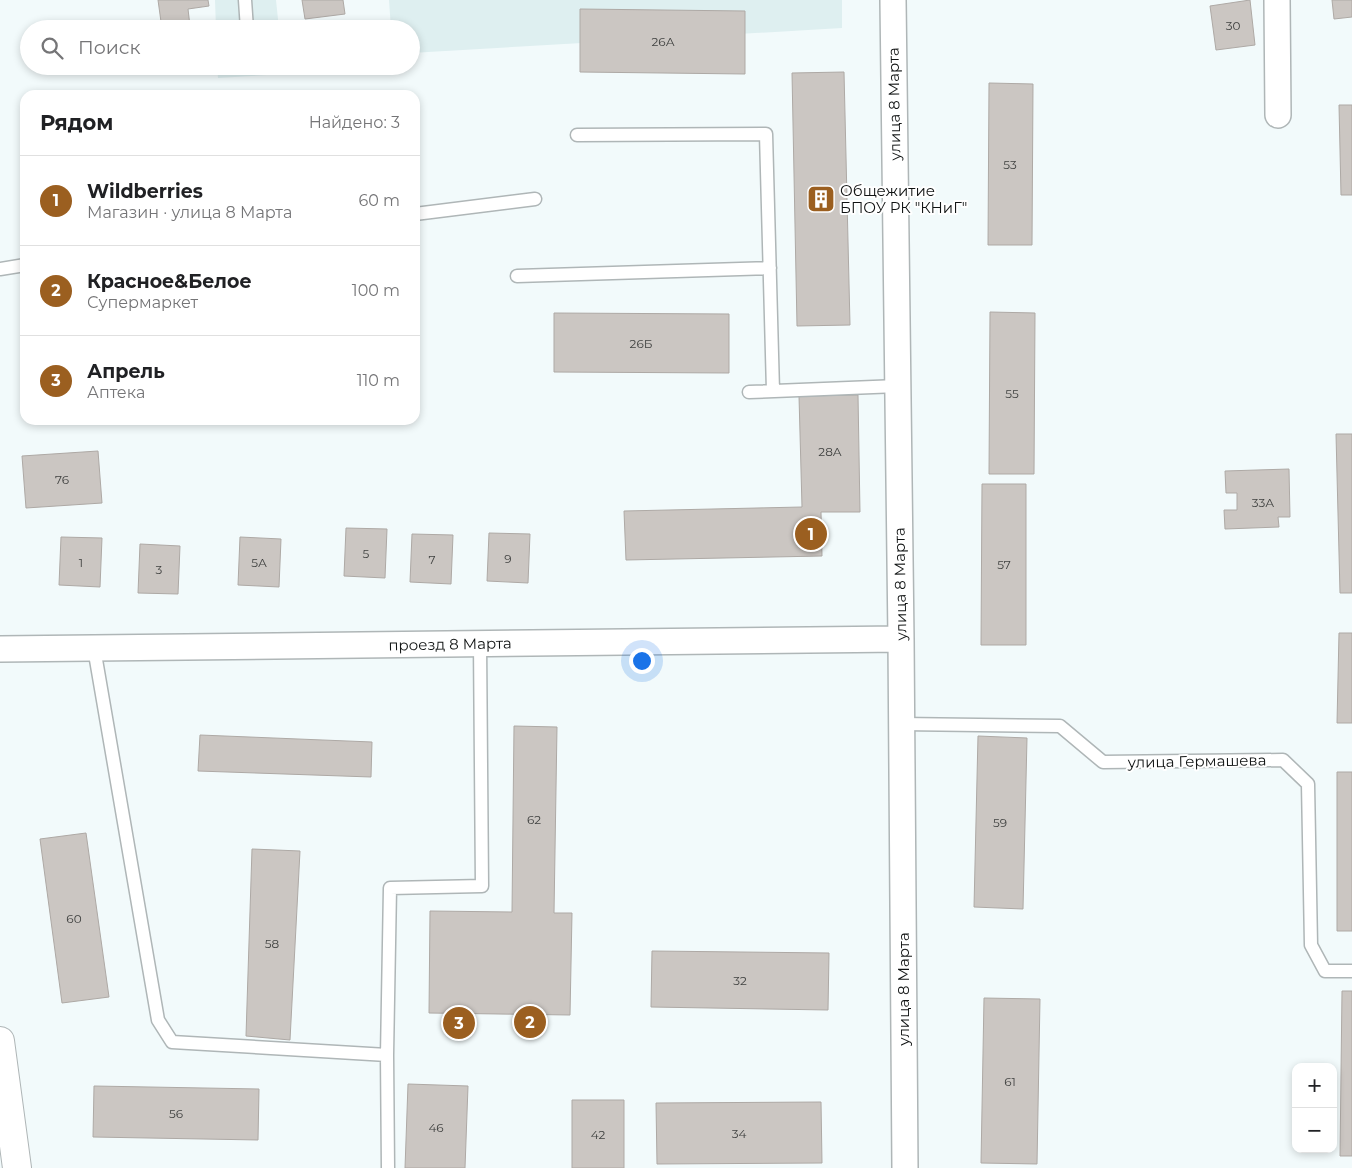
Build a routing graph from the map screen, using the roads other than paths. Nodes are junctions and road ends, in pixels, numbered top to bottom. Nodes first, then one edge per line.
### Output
1 (245, 0) edge
2 (893, 0) edge
3 (1277, 0) edge
4 (246, 20) edge
5 (1278, 115) dead end
6 (577, 135) dead end
7 (535, 199) dead end
8 (420, 213) edge
9 (20, 266) edge
10 (770, 268) junction
11 (0, 269) edge
12 (517, 276) dead end
13 (898, 386) junction
14 (773, 391) junction
15 (749, 392) dead end
16 (901, 639) junction
17 (480, 643) junction
18 (94, 648) junction
19 (0, 649) edge
20 (901, 724) junction
21 (1352, 971) edge
22 (0, 1041) edge
23 (387, 1055) junction
24 (17, 1168) edge
25 (388, 1168) edge
26 (905, 1168) edge

1 - 4 lane
2 - 13 street, улица 8 Марта
3 - 5 street
6 - 10 lane
7 - 8 lane
9 - 11 lane
10 - 12 lane
10 - 14 lane
13 - 14 lane
13 - 16 street, улица 8 Марта
14 - 15 lane
16 - 17 street, проезд 8 Марта
16 - 20 street, улица 8 Марта
17 - 18 street, проезд 8 Марта
17 - 23 lane
18 - 19 street, проезд 8 Марта
18 - 23 lane
20 - 21 lane, улица Гермашева
20 - 26 street, улица 8 Марта
22 - 24 main road
23 - 25 lane

